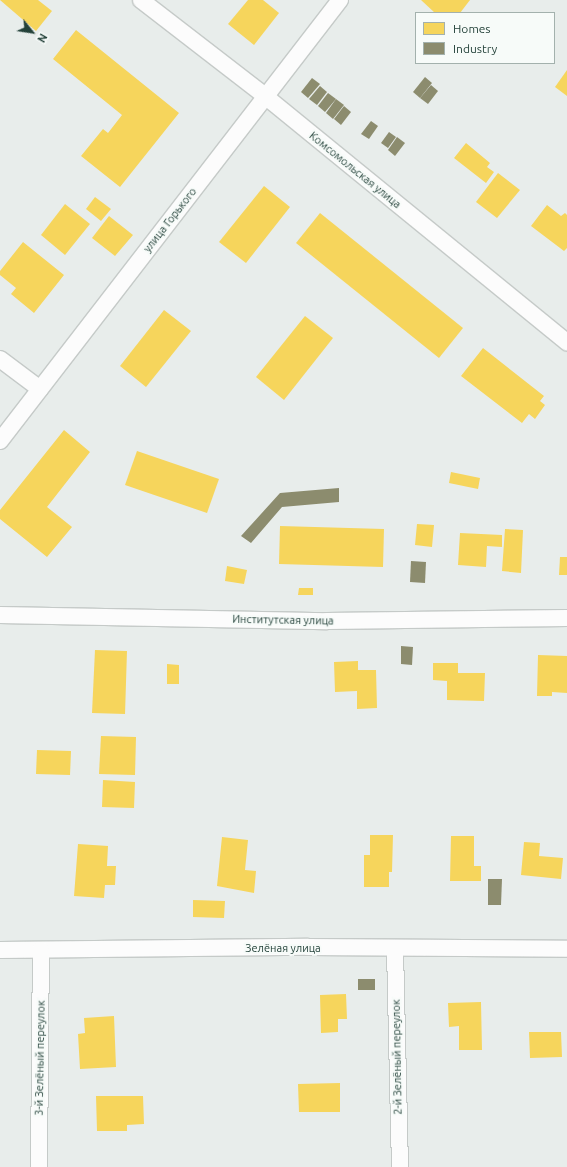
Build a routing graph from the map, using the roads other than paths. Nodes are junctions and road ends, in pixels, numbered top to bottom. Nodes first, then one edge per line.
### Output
1 (141, 0) edge
2 (340, 0) edge
3 (265, 96) junction
4 (567, 342) edge
5 (0, 358) edge
6 (40, 389) junction
7 (0, 441) edge
8 (0, 615) edge
9 (567, 618) edge
10 (395, 948) junction
11 (567, 949) edge
12 (0, 950) edge
13 (41, 950) junction
14 (39, 1167) edge
15 (400, 1167) edge

1 - 3 street, Комсомольская улица
2 - 3 street, улица Горького
3 - 4 street, Комсомольская улица
3 - 6 street, улица Горького
5 - 6 street
6 - 7 street, улица Горького
8 - 9 street, Институтская улица
10 - 11 street, Зелёная улица
10 - 13 street, Зелёная улица
10 - 15 street, 2-й Зелёный переулок
12 - 13 street, Зелёная улица
13 - 14 street, 3-й Зелёный переулок

